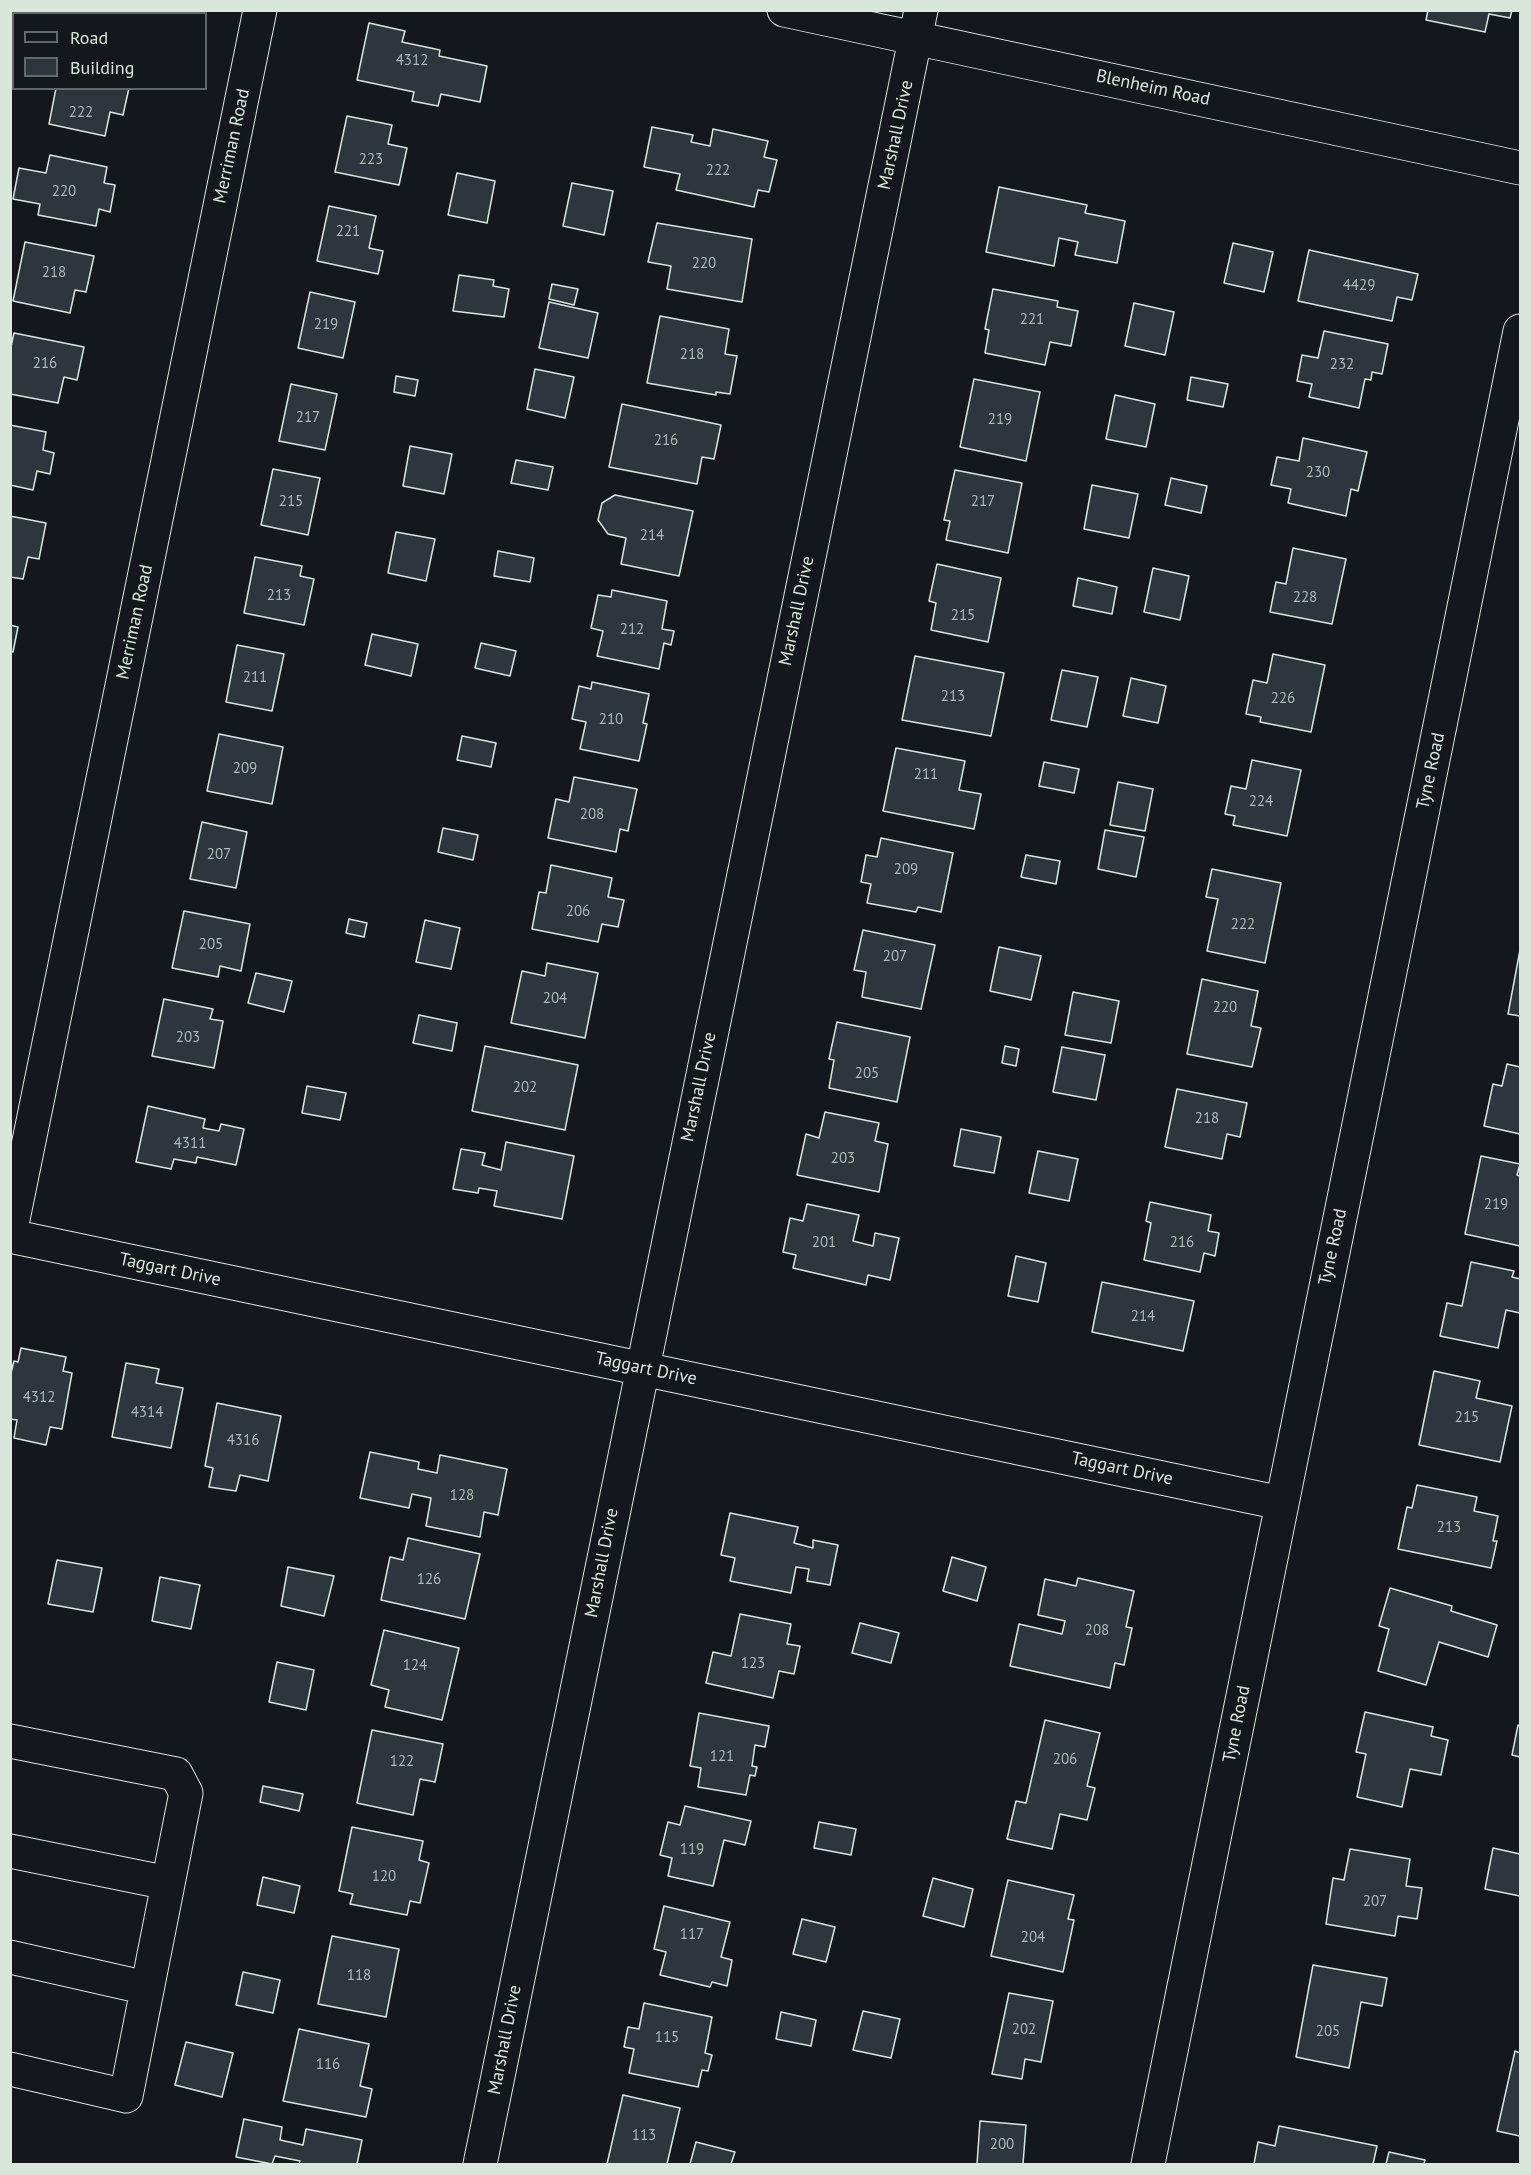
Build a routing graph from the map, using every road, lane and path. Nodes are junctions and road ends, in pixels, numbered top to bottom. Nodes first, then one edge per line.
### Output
1 (260, 10) edge
2 (784, 10) edge
3 (919, 24) edge
4 (1521, 168) edge
5 (1521, 331) edge
6 (10, 1235) edge
7 (641, 1368) junction
8 (1281, 1503) junction
9 (10, 1741) edge
10 (10, 1851) edge
11 (168, 1883) junction
12 (10, 1957) edge
13 (147, 1988) junction
14 (10, 2069) edge
15 (480, 2164) edge
16 (1148, 2164) edge

1 - 6 street, Merriman Road
2 - 3 street, Blenheim Road
3 - 4 street, Blenheim Road
3 - 7 street, Marshall Drive
5 - 8 street, Tyne Road
6 - 7 street, Taggart Drive
7 - 8 street, Taggart Drive
7 - 15 street, Marshall Drive
8 - 16 street, Tyne Road
9 - 11 street
10 - 11 street
11 - 13 street
12 - 13 street
13 - 14 street

